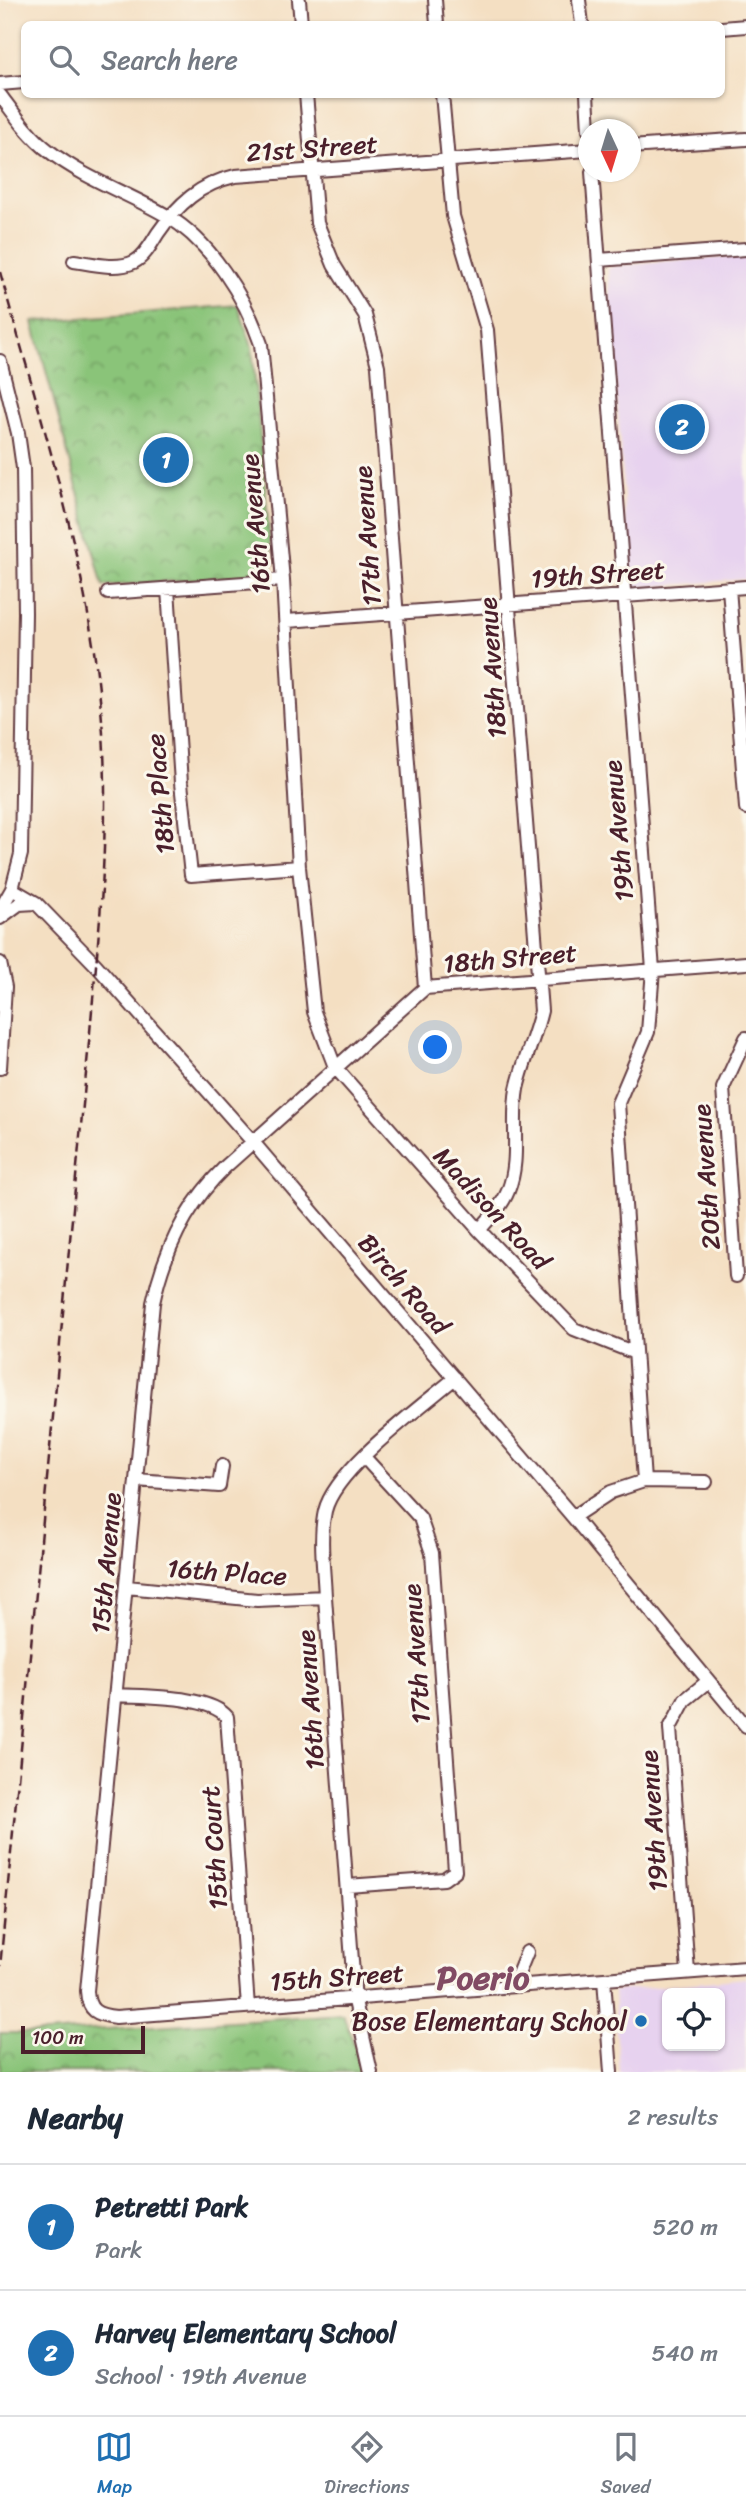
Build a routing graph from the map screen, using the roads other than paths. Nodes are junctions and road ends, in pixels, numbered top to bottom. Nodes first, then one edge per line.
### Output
1 (299, 0) edge
2 (435, 0) edge
3 (579, 0) edge
4 (300, 21) edge
5 (437, 21) edge
6 (582, 21) edge
7 (746, 26) edge
8 (725, 28) edge
9 (21, 82) edge
10 (0, 84) edge
11 (0, 95) edge
12 (306, 98) edge
13 (442, 98) edge
14 (587, 98) edge
15 (588, 119) edge
16 (746, 139) edge
17 (641, 146) edge
18 (578, 151) edge
19 (446, 161) junction
20 (311, 171) junction
21 (593, 182) edge
22 (169, 217) junction
23 (746, 248) edge
24 (598, 260) junction
25 (74, 261) dead end
26 (0, 361) edge
27 (284, 580) junction
28 (746, 587) edge
29 (729, 588) junction
30 (168, 589) junction
31 (108, 593) dead end
32 (622, 595) junction
33 (511, 603) junction
34 (396, 611) junction
35 (286, 621) junction
36 (746, 808) edge
37 (299, 867) junction
38 (12, 889) junction
39 (36, 903) junction
40 (0, 910) edge
41 (0, 918) edge
42 (0, 963) edge
43 (746, 963) edge
44 (653, 970) junction
45 (538, 978) junction
46 (425, 988) junction
47 (746, 1038) edge
48 (335, 1067) junction
49 (0, 1068) edge
50 (253, 1142) junction
51 (480, 1230) junction
52 (736, 1276) dead end
53 (635, 1353) junction
54 (455, 1378) junction
55 (364, 1457) junction
56 (222, 1466) dead end
57 (136, 1480) junction
58 (644, 1481) junction
59 (706, 1482) dead end
60 (573, 1517) junction
61 (127, 1587) junction
62 (325, 1597) junction
63 (707, 1682) junction
64 (116, 1695) junction
65 (746, 1726) edge
66 (347, 1886) junction
67 (527, 1952) dead end
68 (746, 1968) edge
69 (688, 1972) junction
70 (604, 1979) junction
71 (514, 1984) junction
72 (355, 2001) junction
73 (248, 2007) junction
74 (99, 2015) joint
75 (371, 2072) edge
76 (611, 2072) edge

1 - 4 street
2 - 5 street
3 - 6 street
7 - 8 street
9 - 10 street
11 - 22 street, 16th Avenue
12 - 20 street, 17th Avenue
13 - 19 street, 18th Avenue
14 - 15 street
16 - 17 street
18 - 19 street, 21st Street
19 - 20 street, 21st Street
19 - 33 street, 18th Avenue
20 - 22 street, 21st Street
20 - 34 street, 17th Avenue
21 - 24 street, 19th Avenue
22 - 25 street, 21st Street
22 - 27 street, 16th Avenue
23 - 24 street
24 - 32 street, 19th Avenue
26 - 38 street
27 - 30 street
27 - 35 street, 16th Avenue
28 - 29 street, 19th Street
29 - 32 street, 19th Street
29 - 36 street
30 - 31 street
30 - 37 street, 18th Place
32 - 33 street, 19th Street
32 - 44 street, 19th Avenue
33 - 34 street, 19th Street
33 - 45 street, 18th Avenue
34 - 35 street, 19th Street
34 - 46 street, 17th Avenue
35 - 37 street, 16th Avenue
37 - 48 street, 16th Avenue
38 - 39 street, Birch Road
38 - 40 street
39 - 41 street
39 - 50 street, Birch Road
42 - 49 street
43 - 44 street, 18th Street
44 - 45 street, 18th Street
44 - 53 street, 19th Avenue
45 - 46 street, 18th Street
45 - 51 street, 18th Avenue
46 - 48 street, 18th Street
47 - 52 street, 20th Avenue
48 - 50 street, 18th Street
48 - 51 street, Madison Road
50 - 54 street, Birch Road
50 - 57 street, 15th Avenue
51 - 53 street, Madison Road
53 - 58 street, 19th Avenue
54 - 55 street, 16th Avenue
54 - 60 street, Birch Road
55 - 62 street, 16th Avenue
55 - 66 street, 17th Avenue
56 - 57 street
57 - 61 street, 15th Avenue
58 - 59 street
58 - 60 street
60 - 63 street, Birch Road
61 - 62 street, 16th Place
61 - 64 street, 15th Avenue
62 - 66 street, 16th Avenue
63 - 65 street, Birch Road
63 - 69 street, 19th Avenue
64 - 73 street, 15th Court
64 - 74 street, 15th Avenue
66 - 72 street, 16th Avenue
67 - 71 street
68 - 69 street, 15th Street
69 - 70 street, 15th Street
70 - 71 street, 15th Street
70 - 76 street
71 - 72 street, 15th Street
72 - 73 street, 15th Street
72 - 75 street, 16th Avenue
73 - 74 street, 15th Street

